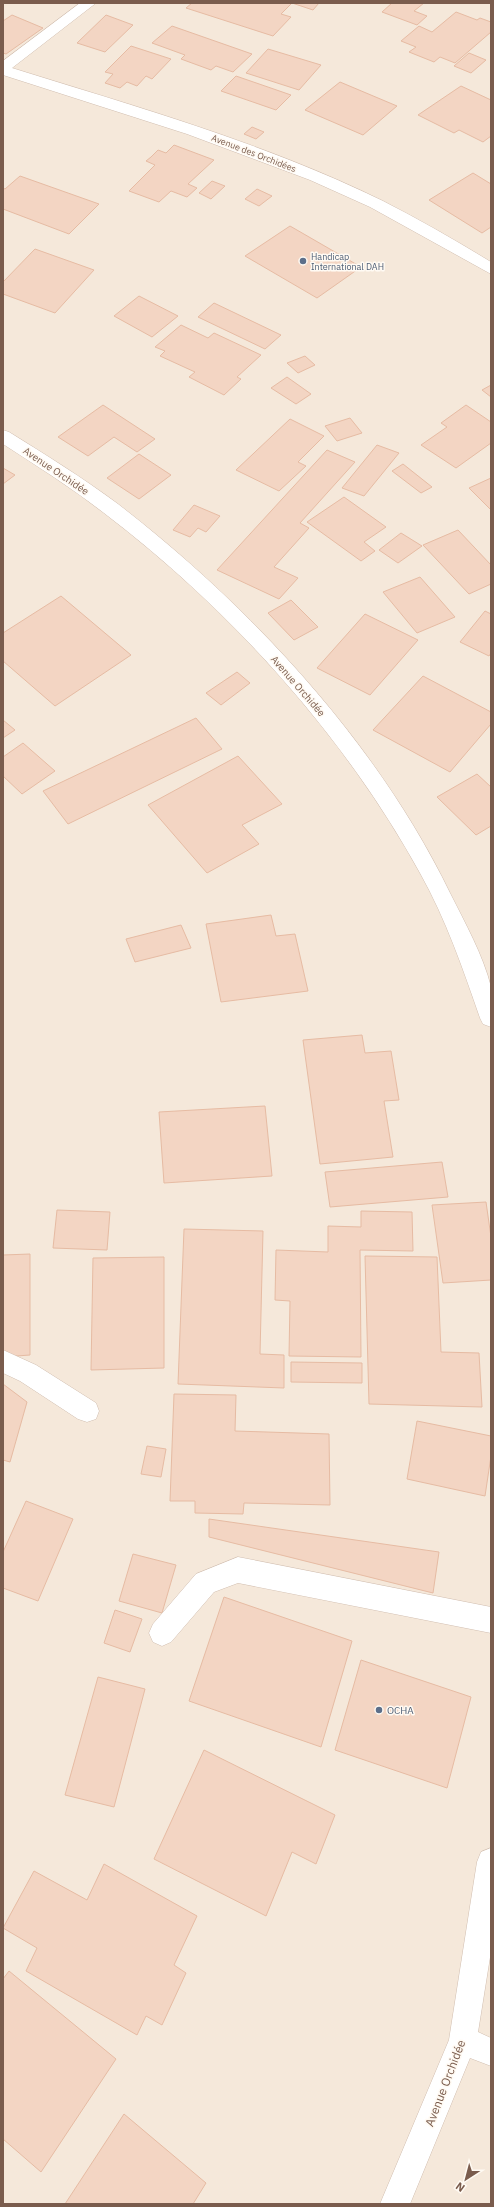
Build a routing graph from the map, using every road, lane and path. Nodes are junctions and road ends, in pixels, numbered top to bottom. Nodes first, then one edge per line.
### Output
1 (89, 3) edge
2 (3, 69) edge
3 (491, 269) edge
4 (3, 436) edge
5 (491, 1018) edge
6 (3, 1361) edge
7 (87, 1411) dead end
8 (491, 1620) edge
9 (162, 1633) dead end
10 (491, 1862) edge
11 (463, 2040) junction
12 (491, 2052) edge
13 (395, 2204) edge

1 - 2 street
2 - 3 street, Avenue des Orchidées
4 - 5 street, Avenue Orchidée
6 - 7 street
8 - 9 street
10 - 11 street, Avenue Orchidée
11 - 12 street
11 - 13 street, Avenue Orchidée

